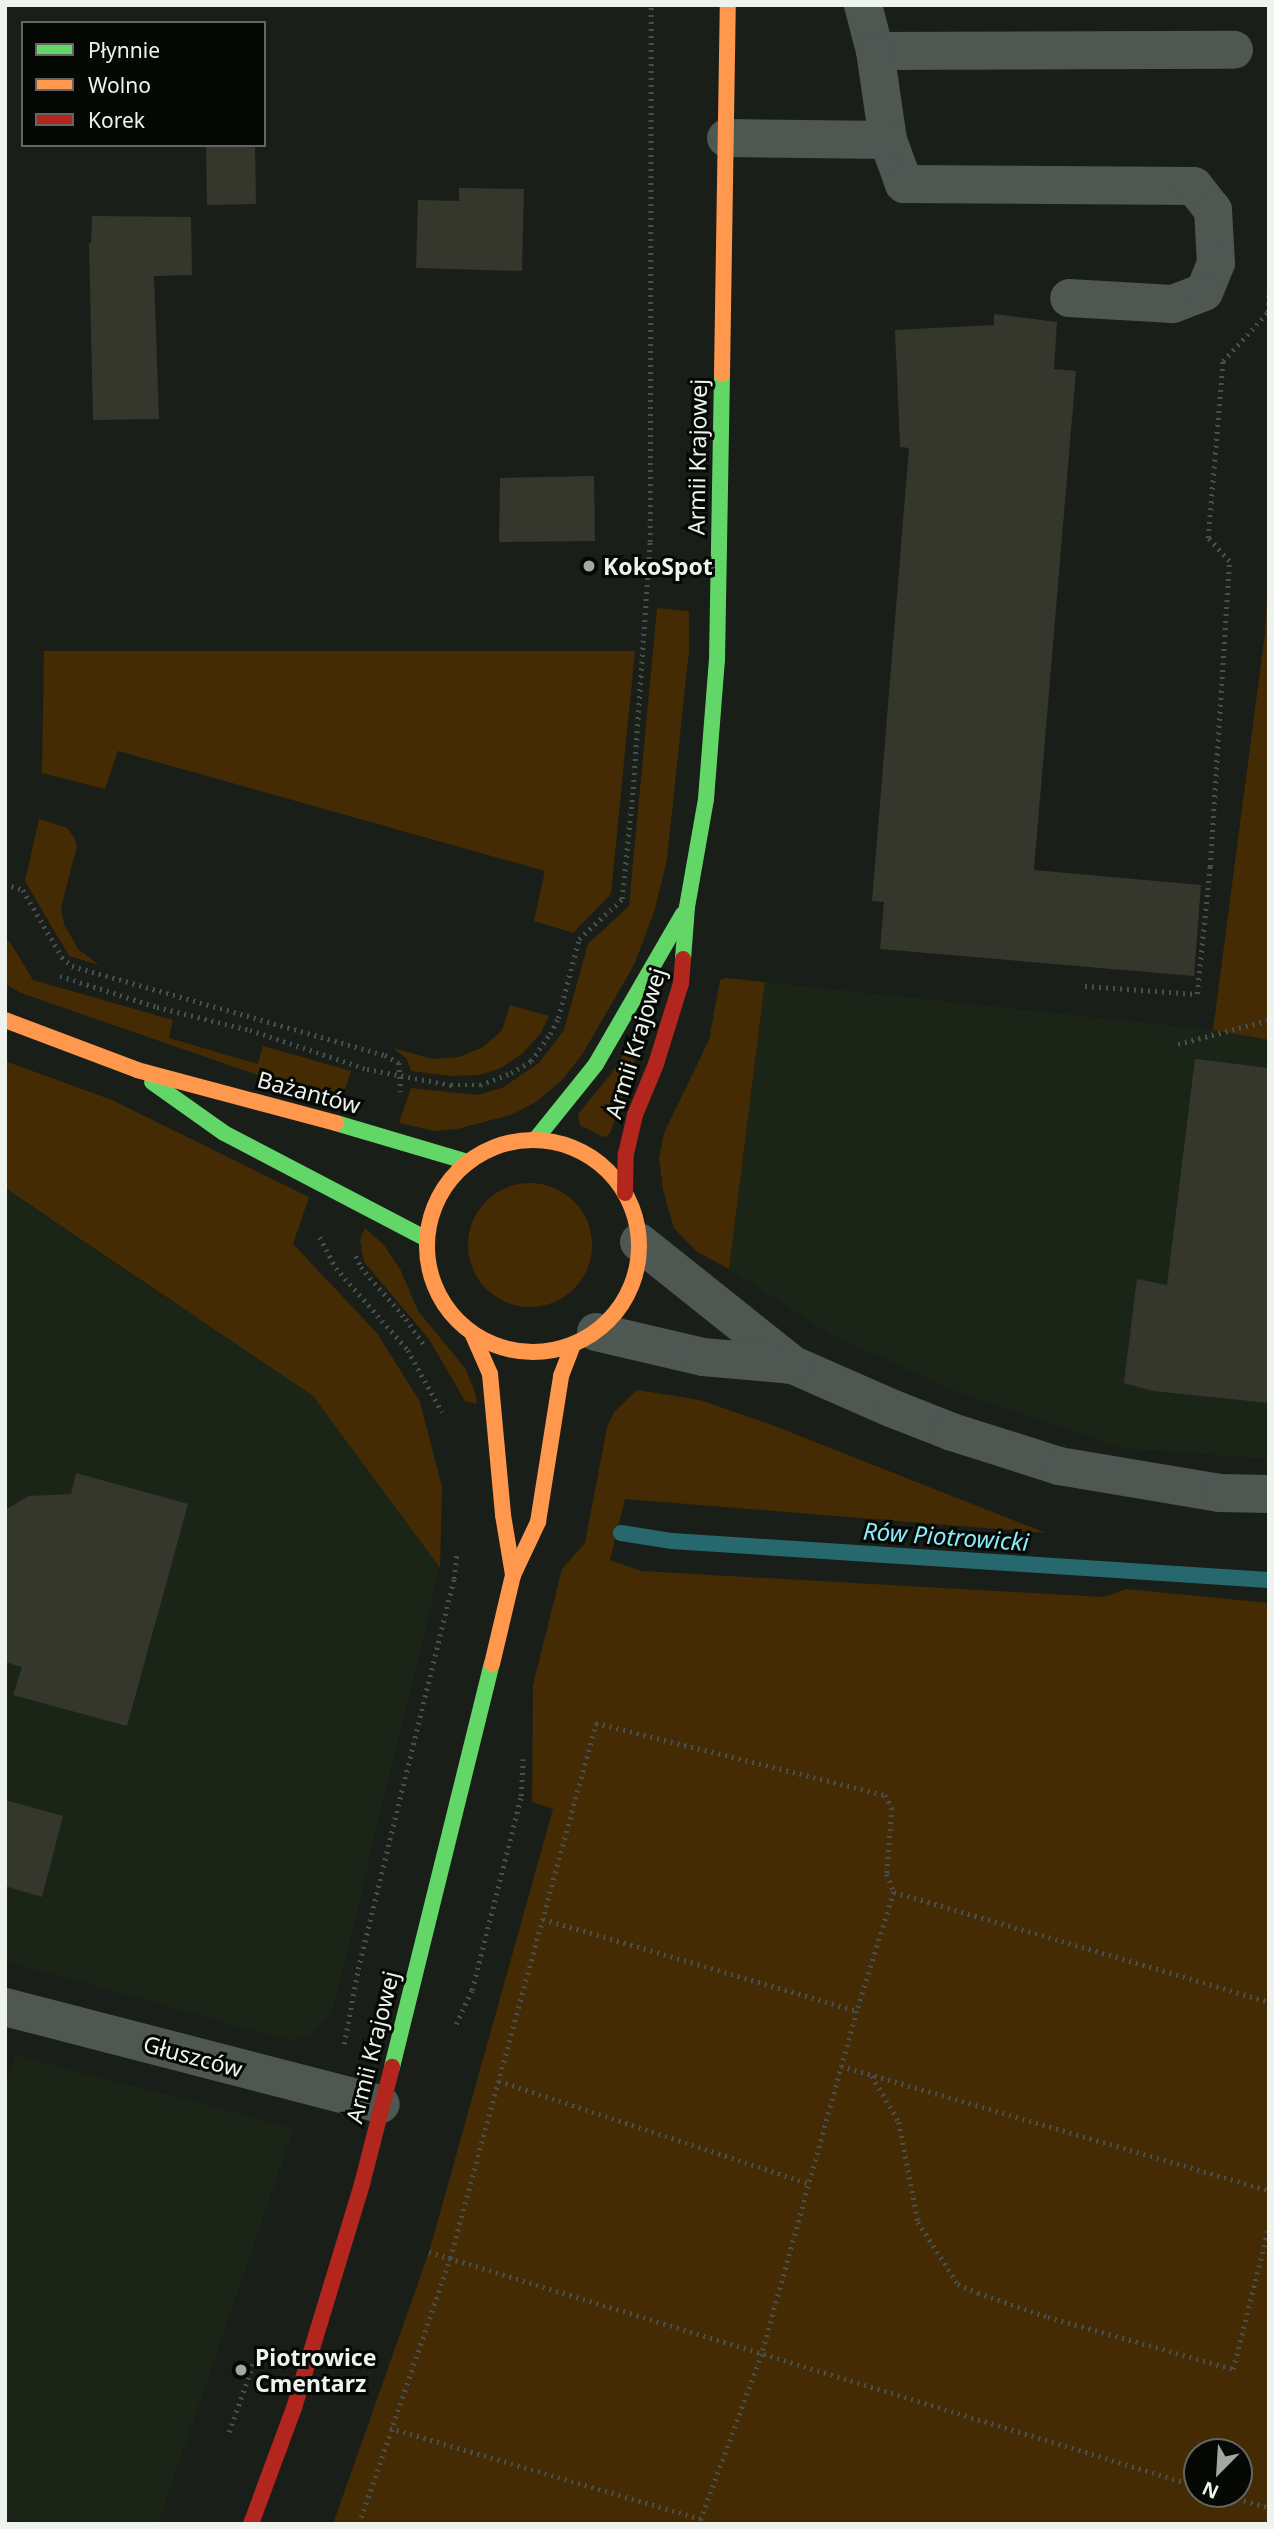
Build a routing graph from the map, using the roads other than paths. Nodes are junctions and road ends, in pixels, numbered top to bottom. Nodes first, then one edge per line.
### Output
1 (728, 5) edge
2 (863, 5) edge
3 (1234, 50) dead end
4 (875, 51) junction
5 (726, 138) junction
6 (888, 140) junction
7 (1069, 298) dead end
8 (687, 907) junction
9 (5, 1020) edge
10 (137, 1070) junction
11 (535, 1140) junction
12 (468, 1162) junction
13 (625, 1193) junction
14 (427, 1239) junction
15 (639, 1242) junction
16 (473, 1335) junction
17 (584, 1338) junction
18 (793, 1365) junction
19 (1269, 1494) edge
20 (513, 1575) junction
21 (5, 2007) edge
22 (381, 2104) junction
23 (251, 2524) edge

1 - 5 street, Armii Krajowej
2 - 4 street
3 - 4 street
4 - 6 street
5 - 6 street
5 - 8 street, Armii Krajowej
6 - 7 street
8 - 11 street, Armii Krajowej
8 - 13 street, Armii Krajowej
9 - 10 street, Bażantów
10 - 12 street, Bażantów
10 - 14 street, Bażantów
11 - 12 street
11 - 13 street
12 - 14 street
13 - 15 street
14 - 16 street
15 - 17 street
15 - 18 street
16 - 17 street
16 - 20 street, Armii Krajowej
17 - 18 street
17 - 20 street, Armii Krajowej
18 - 19 street
20 - 22 street, Armii Krajowej
21 - 22 street, Głuszców
22 - 23 street, Armii Krajowej

